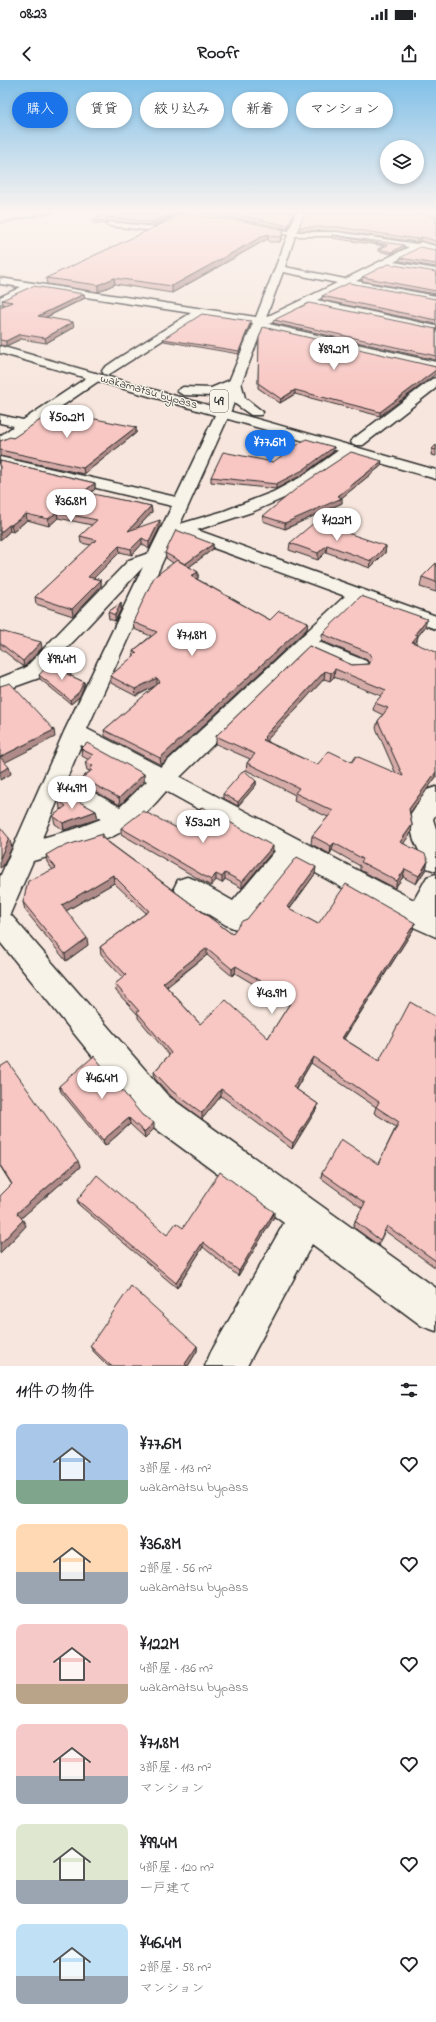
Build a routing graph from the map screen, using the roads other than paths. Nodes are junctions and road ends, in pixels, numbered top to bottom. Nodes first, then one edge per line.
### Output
1 (279, 272) edge
2 (296, 272) edge
3 (367, 272) edge
4 (45, 280) dead end
5 (0, 281) edge
6 (348, 282) junction
7 (31, 286) junction
8 (436, 299) edge
9 (0, 300) edge
10 (306, 301) junction
11 (200, 312) junction
12 (259, 323) junction
13 (436, 329) edge
14 (0, 342) edge
15 (0, 349) edge
16 (436, 366) edge
17 (108, 371) junction
18 (96, 377) junction
19 (235, 382) junction
20 (436, 382) edge
21 (182, 391) junction
22 (224, 408) junction
23 (256, 412) junction
24 (0, 419) edge
25 (25, 425) junction
26 (0, 442) edge
27 (353, 446) junction
28 (0, 461) edge
29 (436, 464) edge
30 (436, 475) edge
31 (180, 503) junction
32 (176, 528) junction
33 (158, 556) junction
34 (358, 594) junction
35 (436, 623) edge
36 (306, 644) junction
37 (359, 666) edge
38 (0, 685) edge
39 (75, 732) junction
40 (162, 780) junction
41 (54, 781) junction
42 (436, 796) edge
43 (122, 819) junction
44 (292, 849) junction
45 (23, 854) junction
46 (436, 860) edge
47 (436, 885) edge
48 (187, 888) dead end
49 (0, 911) edge
50 (428, 921) edge
51 (307, 1217) junction
52 (436, 1312) edge
53 (225, 1366) edge

1 - 12 main road
2 - 6 main road
3 - 6 main road
4 - 7 main road
5 - 7 main road
6 - 8 main road
6 - 10 main road
7 - 9 main road
7 - 11 main road
10 - 12 main road
10 - 13 main road
11 - 12 main road
11 - 17 main road
12 - 16 main road
12 - 19 main road
14 - 17 main road, wakamatsu bypass / 49
15 - 18 main road, wakamatsu bypass / 49
17 - 21 main road, wakamatsu bypass / 49
18 - 22 main road, wakamatsu bypass / 49
18 - 25 main road
19 - 21 main road
19 - 22 main road
19 - 23 main road
20 - 27 main road
21 - 22 main road, wakamatsu bypass / 49
22 - 23 main road, wakamatsu bypass / 49
22 - 27 main road, wakamatsu bypass / 49
22 - 31 main road
23 - 27 main road, wakamatsu bypass / 49
24 - 25 main road
25 - 26 main road
27 - 29 main road, wakamatsu bypass / 49
27 - 30 main road, wakamatsu bypass / 49
27 - 32 main road
28 - 31 main road
31 - 32 main road
32 - 33 main road
32 - 34 main road
33 - 38 main road
33 - 39 main road
34 - 35 main road
34 - 36 main road
36 - 37 main road
36 - 40 main road
39 - 40 main road
39 - 41 main road
40 - 43 main road
40 - 44 main road
41 - 43 main road
41 - 45 main road
42 - 46 main road
43 - 45 main road
44 - 48 main road
44 - 50 main road
45 - 49 main road
47 - 50 main road
49 - 51 main road
51 - 52 main road
51 - 53 main road

